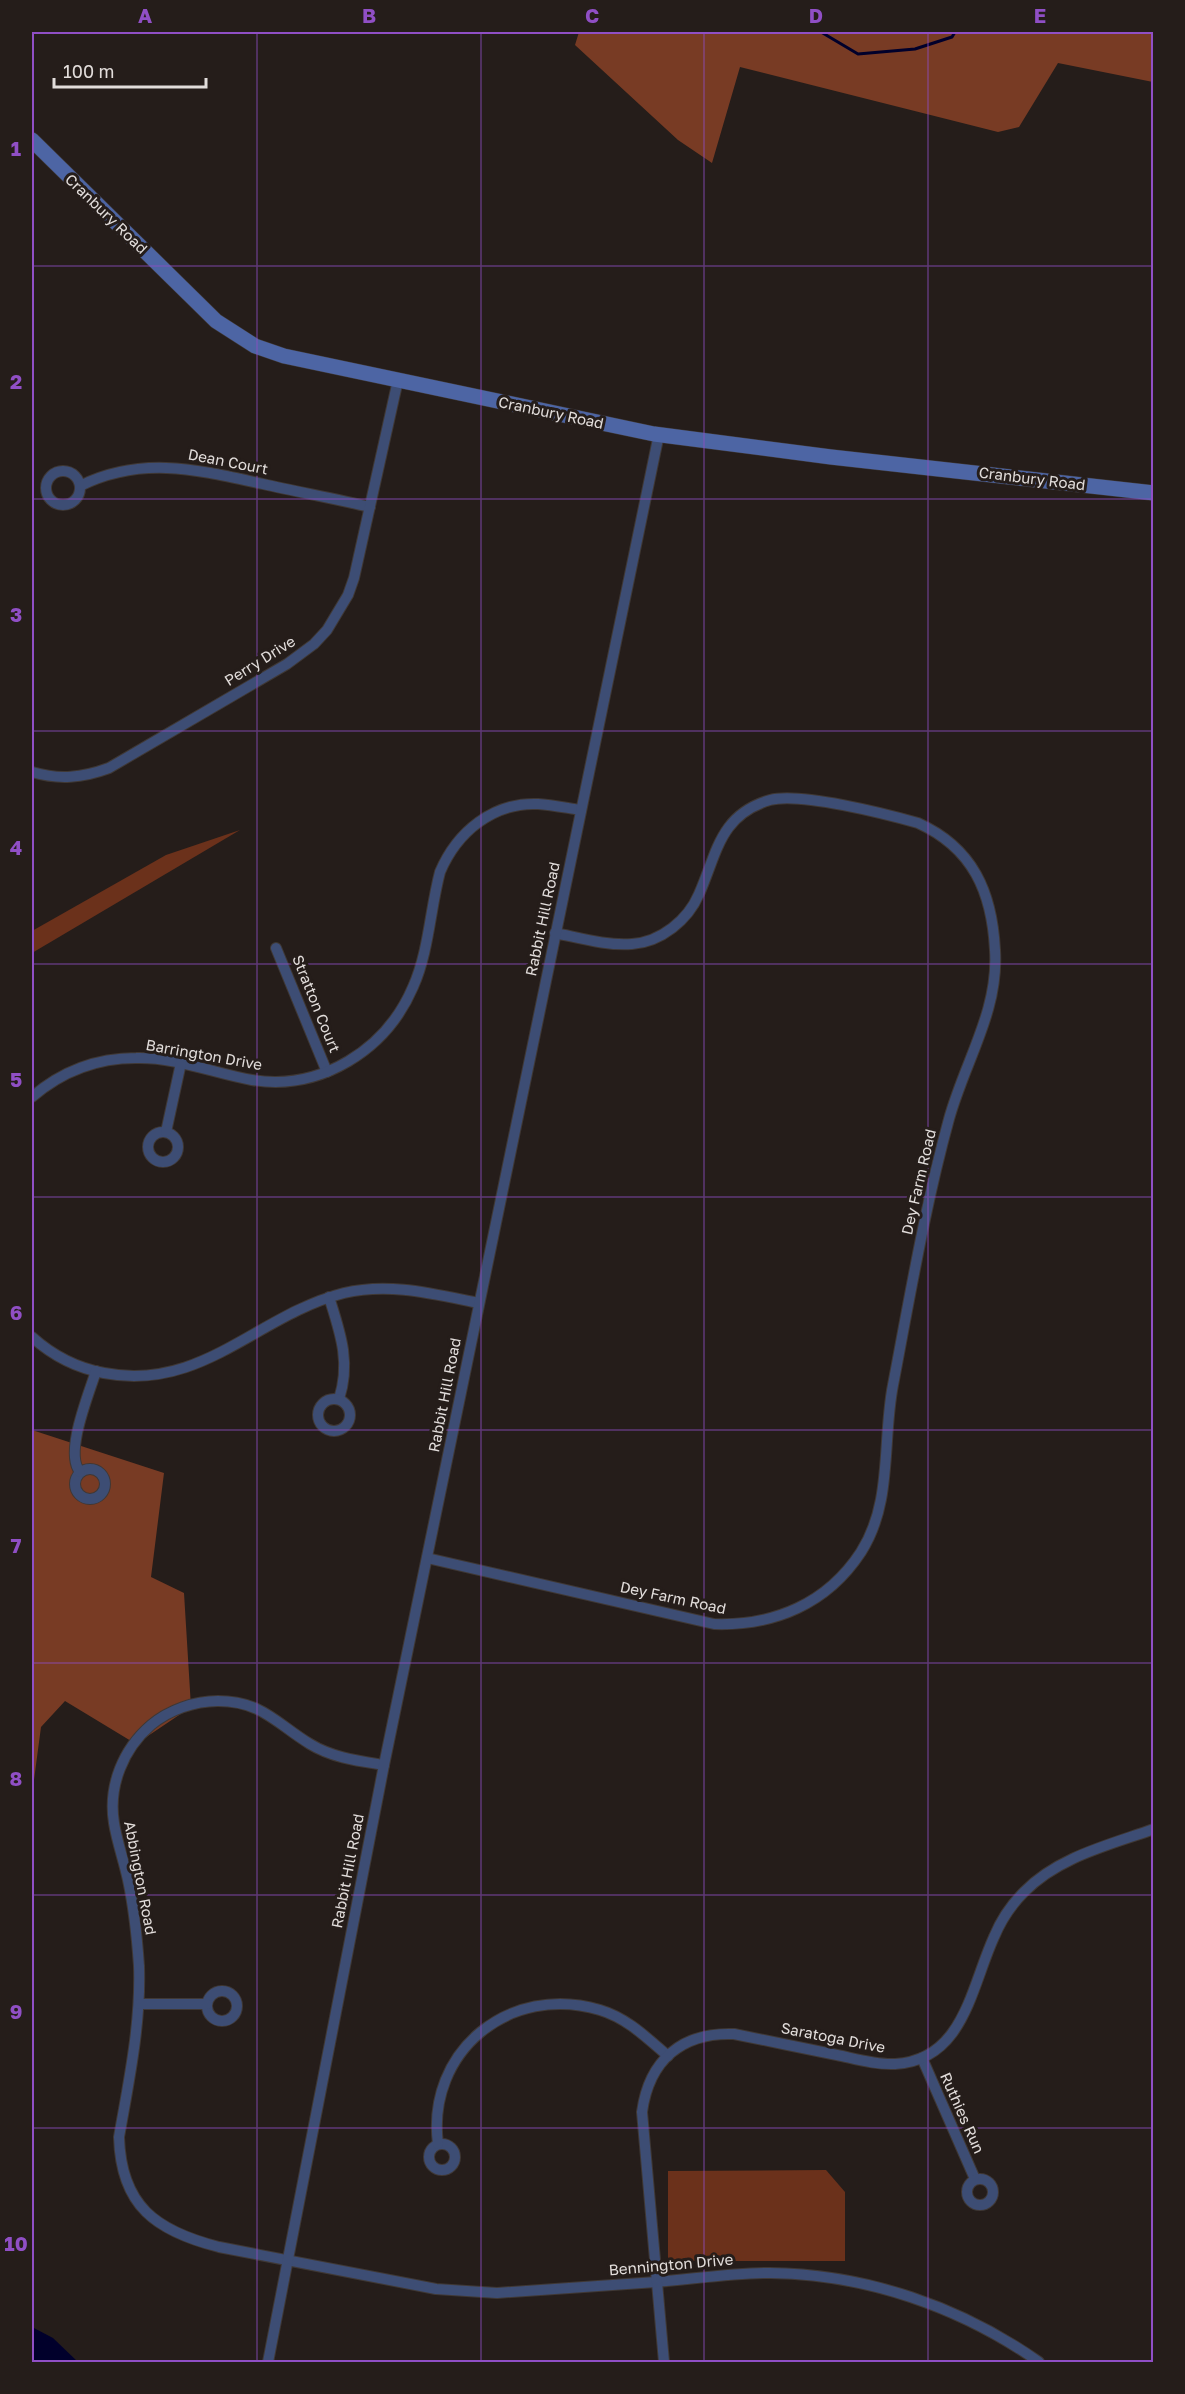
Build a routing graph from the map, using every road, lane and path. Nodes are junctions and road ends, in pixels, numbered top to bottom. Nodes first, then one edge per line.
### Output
1 (32, 140) edge
2 (398, 380) junction
3 (659, 434) junction
4 (80, 486) dead end
5 (1154, 493) edge
6 (370, 507) junction
7 (32, 772) edge
8 (581, 810) junction
9 (555, 933) junction
10 (276, 948) dead end
11 (182, 1064) junction
12 (327, 1072) junction
13 (32, 1097) edge
14 (166, 1132) dead end
15 (329, 1297) junction
16 (479, 1303) junction
17 (32, 1337) edge
18 (96, 1371) junction
19 (339, 1400) dead end
20 (80, 1472) dead end
21 (427, 1558) junction
22 (384, 1765) junction
23 (1154, 1828) edge
24 (139, 2004) junction
25 (207, 2004) dead end
26 (668, 2055) junction
27 (922, 2058) junction
28 (438, 2145) dead end
29 (975, 2179) dead end
30 (289, 2261) junction
31 (657, 2281) junction
32 (268, 2362) edge
33 (664, 2362) edge
34 (1039, 2362) edge

1 - 2 street, Cranbury Road
2 - 3 street, Cranbury Road
2 - 6 street, Perry Drive
3 - 5 street, Cranbury Road
3 - 8 street, Rabbit Hill Road
4 - 6 street, Dean Court
6 - 7 street, Perry Drive
8 - 9 street, Rabbit Hill Road
8 - 12 street, Barrington Drive
9 - 16 street, Rabbit Hill Road
9 - 21 street, Dey Farm Road
10 - 12 street, Stratton Court
11 - 12 street, Barrington Drive
11 - 13 street, Barrington Drive
11 - 14 street
15 - 16 street
15 - 18 street
15 - 19 street
16 - 21 street, Rabbit Hill Road
17 - 18 street
18 - 20 street
21 - 22 street, Rabbit Hill Road
22 - 24 street, Abbington Road
22 - 30 street, Rabbit Hill Road
23 - 27 street, Saratoga Drive
24 - 25 street
24 - 30 street, Abbington Road
26 - 27 street, Saratoga Drive
26 - 28 street
26 - 31 street, Saratoga Drive
27 - 29 street, Ruthies Run
30 - 31 street, Bennington Drive
30 - 32 street, Rabbit Hill Road
31 - 33 street, Saratoga Drive
31 - 34 street, Bennington Drive

